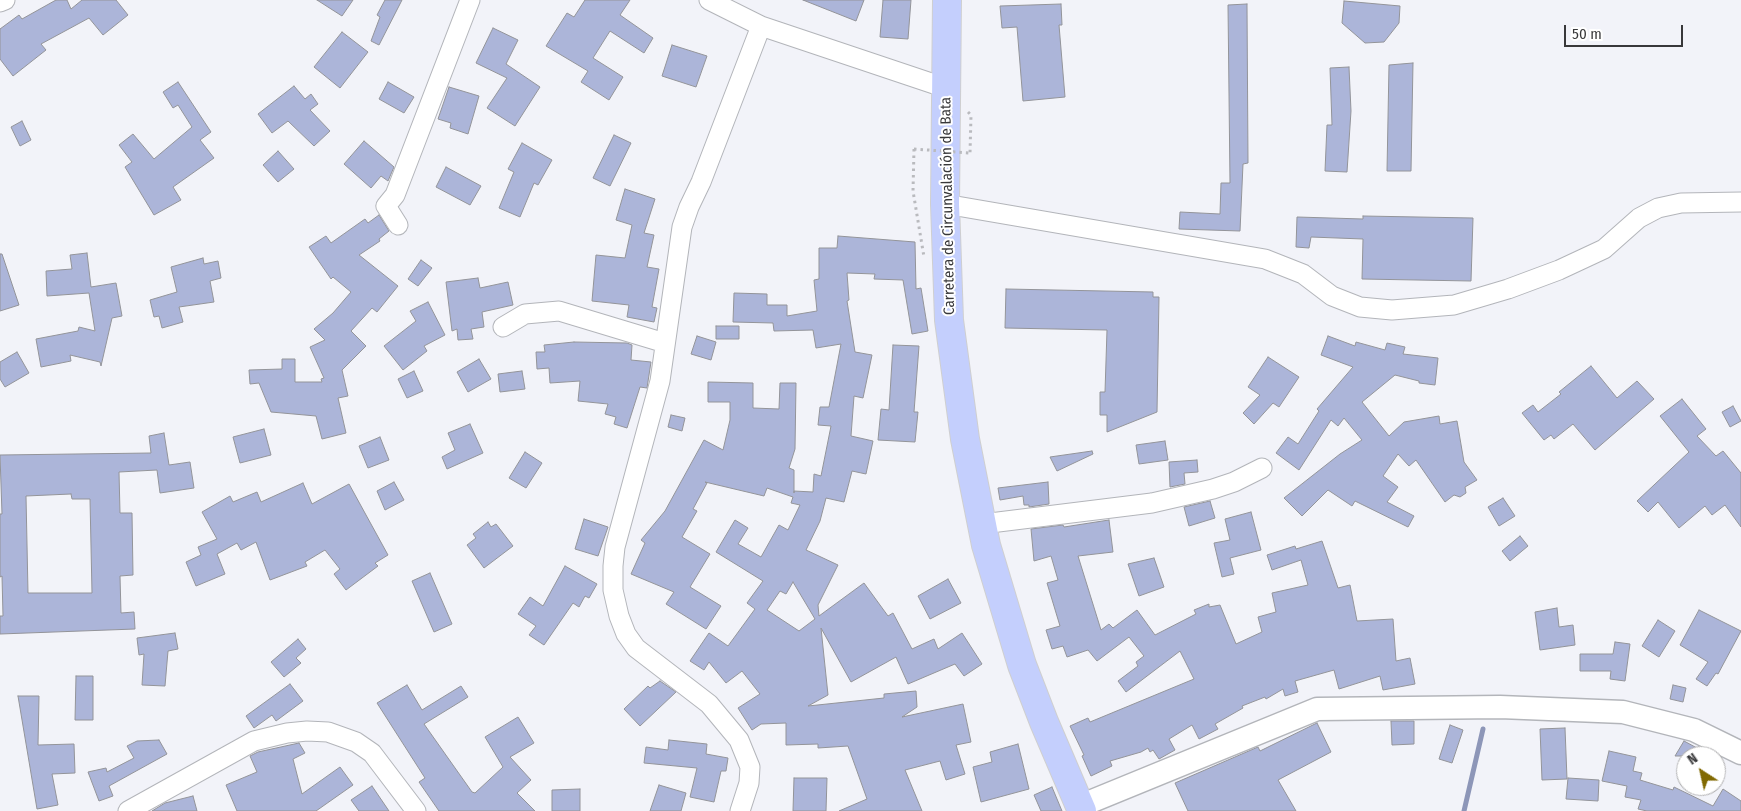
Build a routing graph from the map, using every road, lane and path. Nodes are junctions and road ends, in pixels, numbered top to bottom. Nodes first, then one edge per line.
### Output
1 (4, 0) edge
2 (470, 0) edge
3 (710, 0) edge
4 (947, 0) edge
5 (0, 2) edge
6 (761, 26) junction
7 (946, 88) junction
8 (971, 115) dead end
9 (913, 191) dead end
10 (1741, 202) edge
11 (945, 204) junction
12 (398, 225) dead end
13 (503, 327) dead end
14 (664, 343) junction
15 (1262, 468) dead end
16 (982, 524) junction
17 (1741, 754) edge
18 (1081, 809) edge
19 (128, 811) edge
20 (416, 811) edge
21 (740, 811) edge

1 - 5 street
2 - 12 street
3 - 6 street
4 - 7 main road, Carretera de Circunvalación de Bata
6 - 7 street
6 - 14 street
7 - 11 main road, Carretera de Circunvalación de Bata
8 - 9 path, bridge
10 - 11 street
11 - 16 main road, Carretera de Circunvalación de Bata
13 - 14 street
14 - 21 street
15 - 16 street
16 - 18 main road, Carretera de Circunvalación de Bata
17 - 18 street
19 - 20 street

